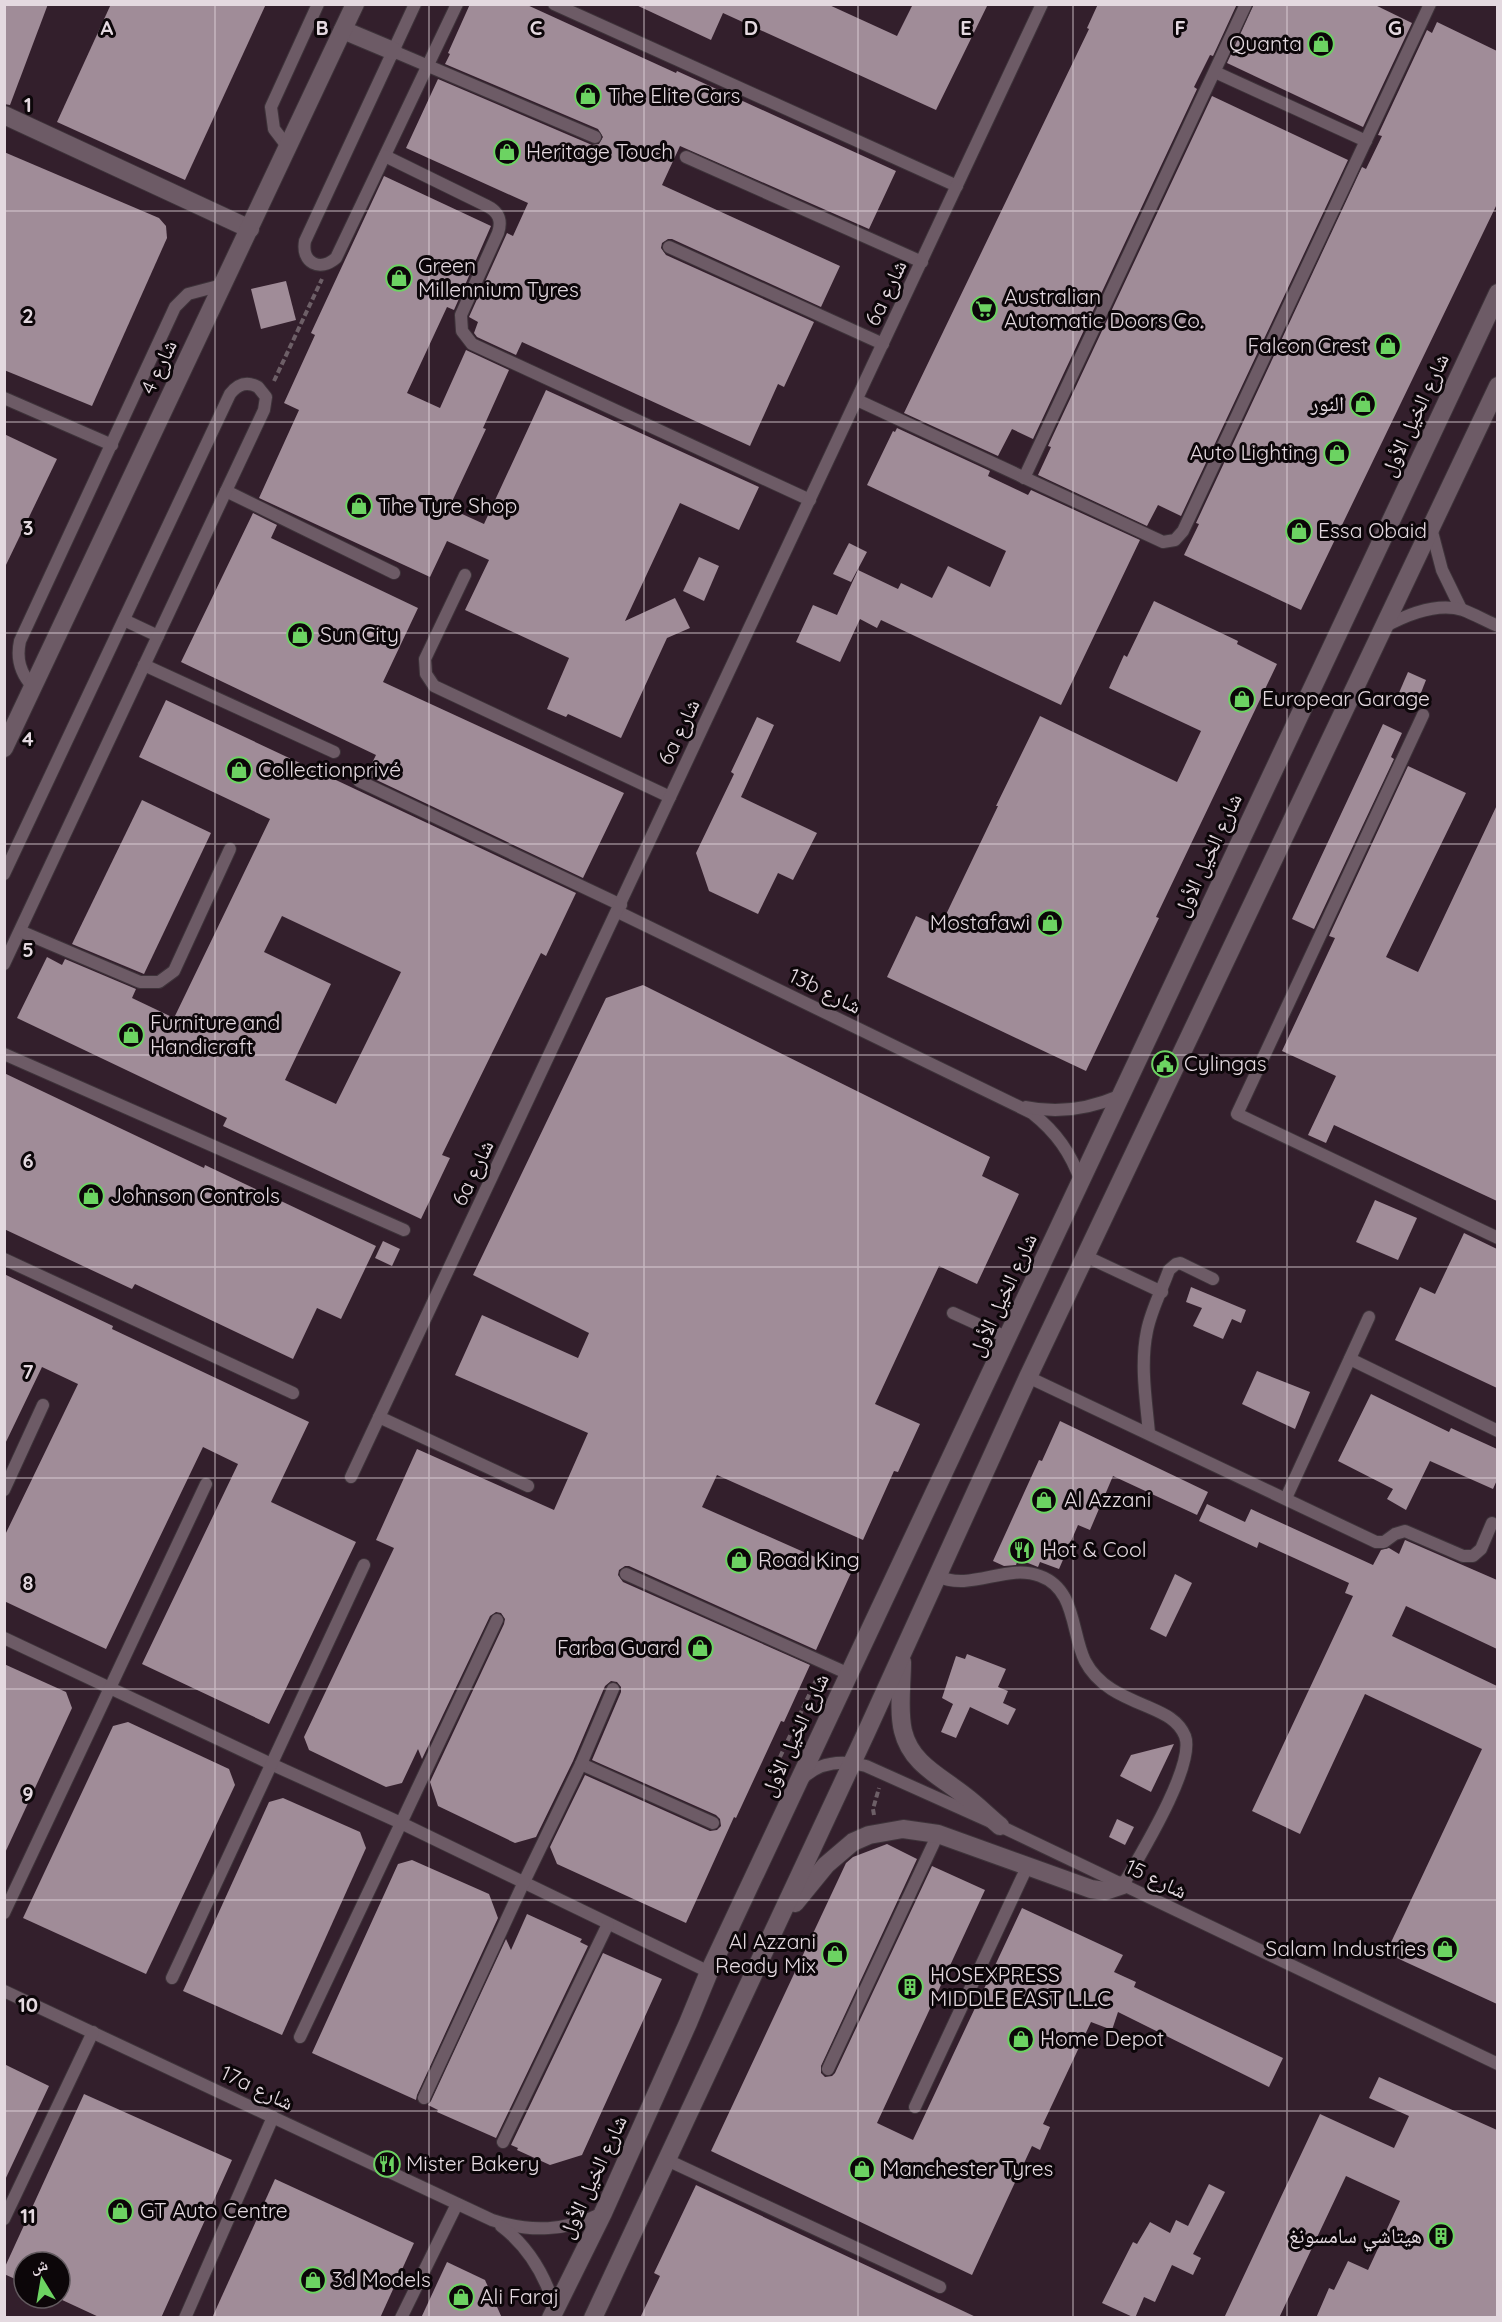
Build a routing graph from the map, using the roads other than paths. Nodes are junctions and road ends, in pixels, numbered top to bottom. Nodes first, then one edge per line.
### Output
1 (318, 4) edge
2 (355, 4) edge
3 (415, 4) edge
4 (457, 4) edge
5 (554, 4) edge
6 (1042, 4) edge
7 (1246, 4) edge
8 (1430, 4) edge
9 (343, 30) junction
10 (393, 51) junction
11 (428, 66) junction
12 (1215, 72) junction
13 (4, 115) edge
14 (595, 137) dead end
15 (1366, 141) junction
16 (287, 146) junction
17 (385, 156) junction
18 (686, 157) dead end
19 (957, 186) junction
20 (250, 229) junction
21 (669, 248) dead end
22 (922, 262) junction
23 (222, 285) junction
24 (1497, 293) edge
25 (883, 344) junction
26 (1497, 386) edge
27 (4, 399) edge
28 (857, 400) junction
29 (112, 445) junction
30 (1024, 478) junction
31 (226, 491) junction
32 (810, 500) junction
33 (1431, 528) junction
34 (394, 573) dead end
35 (465, 575) dead end
36 (1461, 609) junction
37 (124, 620) junction
38 (1497, 626) edge
39 (1384, 627) junction
40 (158, 636) junction
41 (144, 665) junction
42 (33, 687) junction
43 (1424, 715) dead end
44 (4, 748) edge
45 (333, 752) dead end
46 (359, 781) dead end
47 (670, 797) junction
48 (230, 849) dead end
49 (4, 874) edge
50 (619, 909) junction
51 (20, 931) junction
52 (4, 964) edge
53 (4, 1054) edge
54 (1119, 1096) junction
55 (1016, 1105) junction
56 (1081, 1182) junction
57 (404, 1230) dead end
58 (1497, 1239) edge
59 (1085, 1256) junction
60 (4, 1259) edge
61 (1213, 1279) dead end
62 (1162, 1292) junction
63 (953, 1313) dead end
64 (1369, 1317) dead end
65 (1008, 1338) junction
66 (1350, 1359) junction
67 (1028, 1377) junction
68 (293, 1393) dead end
69 (44, 1405) dead end
70 (379, 1417) junction
71 (1497, 1431) edge
72 (1149, 1433) junction
73 (351, 1477) dead end
74 (206, 1484) dead end
75 (528, 1486) dead end
76 (4, 1490) edge
77 (1286, 1498) junction
78 (1492, 1522) dead end
79 (364, 1565) dead end
80 (626, 1574) dead end
81 (938, 1576) junction
82 (497, 1620) dead end
83 (4, 1638) edge
84 (902, 1655) junction
85 (849, 1674) junction
86 (110, 1688) junction
87 (613, 1689) dead end
88 (852, 1762) junction
89 (271, 1764) junction
90 (581, 1764) junction
91 (797, 1785) junction
92 (401, 1823) junction
93 (713, 1823) dead end
94 (1000, 1826) junction
95 (938, 1834) junction
96 (1027, 1867) junction
97 (523, 1884) junction
98 (1122, 1885) junction
99 (4, 1913) edge
100 (608, 1923) junction
101 (776, 1928) junction
102 (709, 1972) junction
103 (172, 1978) dead end
104 (4, 1991) edge
105 (93, 2032) junction
106 (300, 2037) dead end
107 (1497, 2064) edge
108 (828, 2069) dead end
109 (424, 2098) dead end
110 (915, 2107) dead end
111 (273, 2117) junction
112 (503, 2142) dead end
113 (667, 2160) junction
114 (456, 2204) junction
115 (603, 2213) junction
116 (4, 2219) edge
117 (492, 2220) junction
118 (940, 2287) dead end
119 (553, 2313) edge
120 (185, 2318) edge
121 (401, 2318) edge
122 (593, 2318) edge

1 - 16 lane
2 - 9 main road, شارع 4
3 - 10 lane
4 - 11 lane
5 - 19 lane
6 - 19 lane, 6a شارع
7 - 12 lane
8 - 15 lane
9 - 10 main road
9 - 16 main road, شارع 4
10 - 11 lane
10 - 17 lane
11 - 14 lane
11 - 17 lane
12 - 15 lane
12 - 30 lane
13 - 20 main road
15 - 30 lane
16 - 20 main road, شارع 4
17 - 32 lane
18 - 22 lane
19 - 22 lane, 6a شارع
20 - 23 main road, شارع 4
21 - 25 lane
22 - 25 lane, 6a شارع
23 - 29 lane
23 - 42 main road, شارع 4
24 - 54 main road, شارع الخيل الأول
25 - 28 lane, 6a شارع
26 - 33 main road
27 - 29 lane
28 - 30 lane
28 - 32 lane, 6a شارع
29 - 42 lane
31 - 34 lane
31 - 37 lane
31 - 40 lane
32 - 47 lane, 6a شارع
33 - 36 lane
33 - 39 main road
35 - 47 lane
36 - 38 lane
36 - 39 lane
37 - 40 lane
37 - 49 lane
39 - 59 main road
40 - 41 lane
41 - 45 lane
41 - 51 lane
42 - 44 main road, شارع 4
43 - 58 lane
46 - 50 lane, 13b شارع
47 - 50 lane, 6a شارع
48 - 51 lane
50 - 55 lane, 13b شارع
50 - 70 lane, 6a شارع
51 - 52 lane
53 - 57 lane
54 - 55 lane, 13b شارع
54 - 56 main road, شارع الخيل الأول
55 - 56 lane, 13b شارع
56 - 65 main road, شارع الخيل الأول
59 - 62 lane
59 - 67 main road
60 - 68 lane
61 - 62 lane
62 - 72 lane
63 - 65 lane
64 - 66 lane
65 - 85 main road, شارع الخيل الأول
66 - 71 lane
66 - 77 lane
67 - 72 lane
67 - 81 main road
69 - 76 lane
70 - 73 lane, 6a شارع
70 - 75 lane
72 - 77 lane
74 - 86 lane
77 - 78 lane
79 - 89 lane
80 - 85 lane
81 - 84 main road
81 - 98 lane
82 - 92 lane
83 - 86 lane
84 - 88 main road
84 - 94 main road
85 - 91 main road, شارع الخيل الأول
86 - 89 lane
86 - 99 lane
87 - 90 lane
88 - 91 lane, شارع 15
88 - 94 lane, شارع 15
88 - 101 main road
89 - 92 lane
89 - 103 lane
90 - 93 lane
90 - 97 lane
91 - 102 main road, شارع الخيل الأول
92 - 97 lane
92 - 106 lane
94 - 98 lane, شارع 15
95 - 96 main road
95 - 101 main road
95 - 108 lane
96 - 98 main road
96 - 110 lane
97 - 100 lane
97 - 109 lane
98 - 107 lane, شارع 15
100 - 102 lane
100 - 112 lane
101 - 113 main road
102 - 115 main road, شارع الخيل الأول
104 - 105 lane, 17a شارع
105 - 111 lane, 17a شارع
105 - 116 lane
111 - 114 lane, 17a شارع
111 - 120 lane
113 - 118 lane
113 - 122 main road
114 - 117 lane, 17a شارع
114 - 121 lane
115 - 117 lane, 17a شارع
115 - 119 main road, شارع الخيل الأول
117 - 119 lane, 17a شارع

